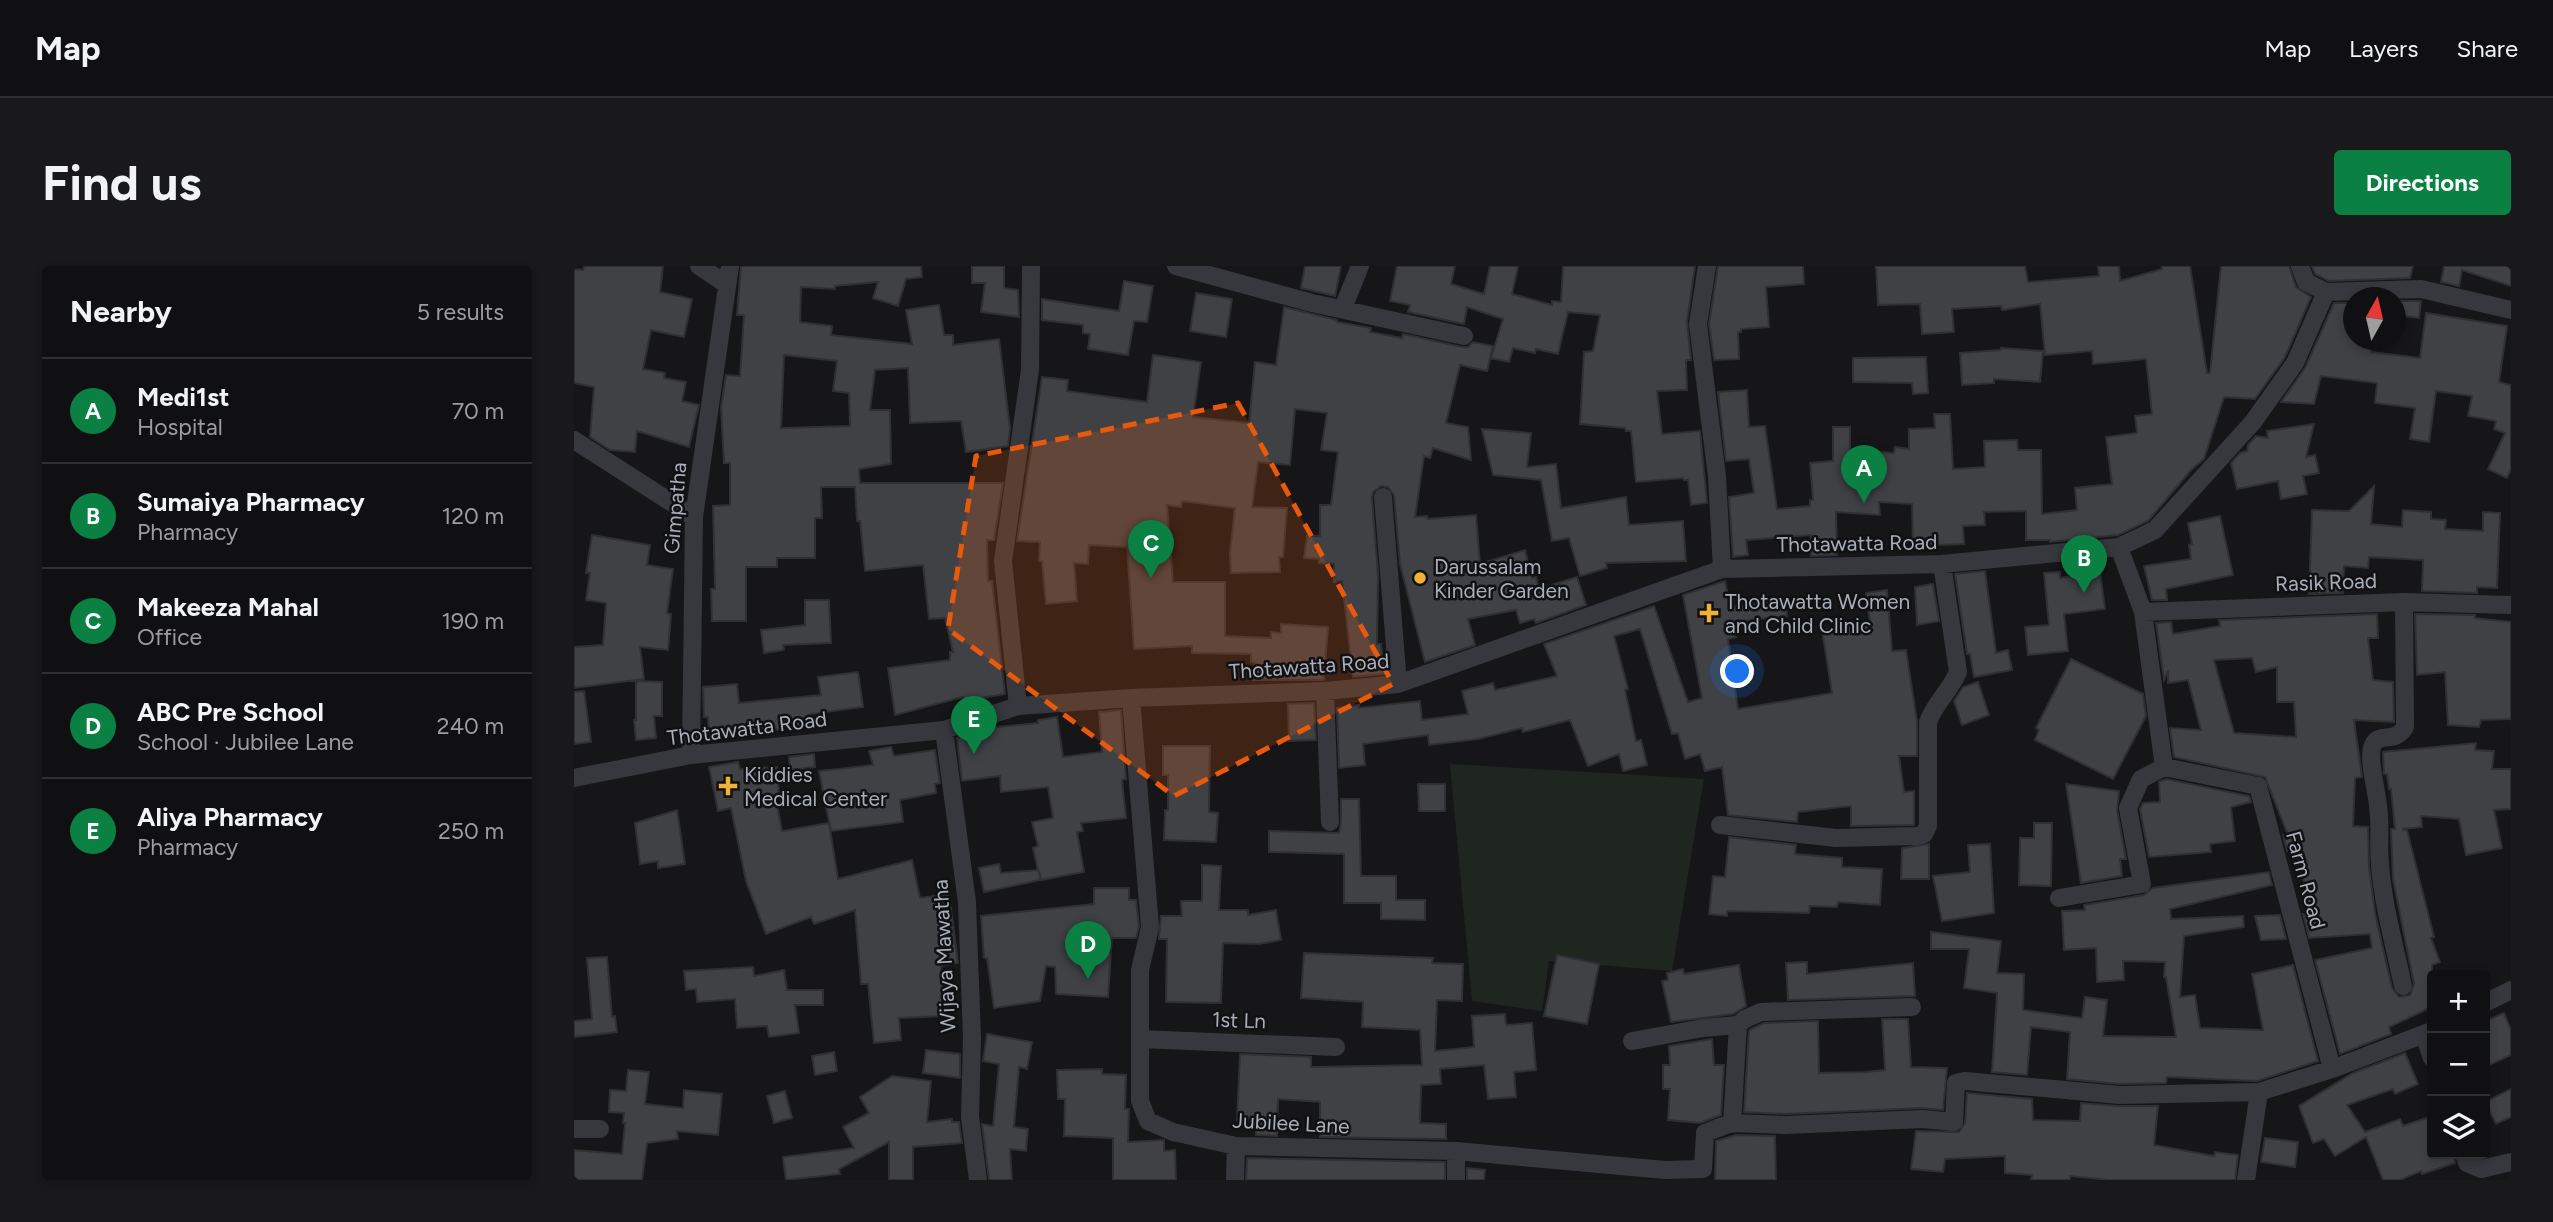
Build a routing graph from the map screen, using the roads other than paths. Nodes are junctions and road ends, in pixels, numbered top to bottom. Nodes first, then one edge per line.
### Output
1 (699, 266) edge
2 (1031, 266) edge
3 (1176, 266) edge
4 (1360, 266) edge
5 (1707, 266) edge
6 (2300, 266) edge
7 (728, 275) edge
8 (2326, 292) junction
9 (1343, 308) junction
10 (2511, 310) edge
11 (1464, 336) dead end
12 (574, 440) edge
13 (1382, 497) dead end
14 (694, 517) junction
15 (2119, 547) junction
16 (1942, 564) junction
17 (1722, 569) junction
18 (2404, 602) junction
19 (2511, 605) edge
20 (2143, 612) junction
21 (1398, 684) junction
22 (1325, 691) junction
23 (1131, 698) junction
24 (1018, 706) junction
25 (944, 730) junction
26 (691, 755) junction
27 (2164, 767) junction
28 (574, 778) edge
29 (1331, 822) dead end
30 (1720, 825) dead end
31 (2059, 898) dead end
32 (2403, 986) dead end
33 (2511, 990) edge
34 (2490, 1000) edge
35 (1912, 1007) dead end
36 (1738, 1025) junction
37 (2427, 1033) edge
38 (1140, 1039) junction
39 (1632, 1041) dead end
40 (1336, 1047) dead end
41 (2332, 1069) junction
42 (2259, 1092) junction
43 (1732, 1124) junction
44 (574, 1129) edge
45 (600, 1129) dead end
46 (1236, 1146) junction
47 (1456, 1151) junction
48 (2466, 1159) edge
49 (2511, 1162) edge
50 (1705, 1175) edge
51 (978, 1180) edge
52 (1235, 1180) edge
53 (1456, 1180) edge
54 (2246, 1180) edge

1 - 7 street
2 - 24 street
3 - 9 street
4 - 9 street
5 - 17 street
6 - 8 street
7 - 14 street, Gimpatha
8 - 10 street
8 - 15 street, Thotawatta Road
9 - 11 street
12 - 14 street
13 - 21 street
14 - 26 street, Gimpatha
15 - 16 street, Thotawatta Road
15 - 20 street
16 - 17 street, Thotawatta Road
16 - 30 street
17 - 21 street, Thotawatta Road
18 - 19 street, Rasik Road
18 - 20 street, Rasik Road
18 - 32 street
20 - 27 street
21 - 22 street, Thotawatta Road
22 - 23 street, Thotawatta Road
22 - 29 street
23 - 24 street, Thotawatta Road
23 - 38 street, Jubilee Lane
24 - 25 street, Thotawatta Road
25 - 26 street, Thotawatta Road
25 - 51 street, Wijaya Mawatha
26 - 28 street, Thotawatta Road
27 - 31 street
27 - 41 street, Farm Road
33 - 34 street
35 - 36 street
36 - 39 street
36 - 43 street
37 - 41 street
38 - 40 street, 1st Ln
38 - 46 street, Jubilee Lane
41 - 42 street
42 - 43 street
42 - 54 street
43 - 50 street
44 - 45 street
46 - 47 street, Jubilee Lane
46 - 52 street
47 - 50 street, Jubilee Lane
47 - 53 street
48 - 49 street

